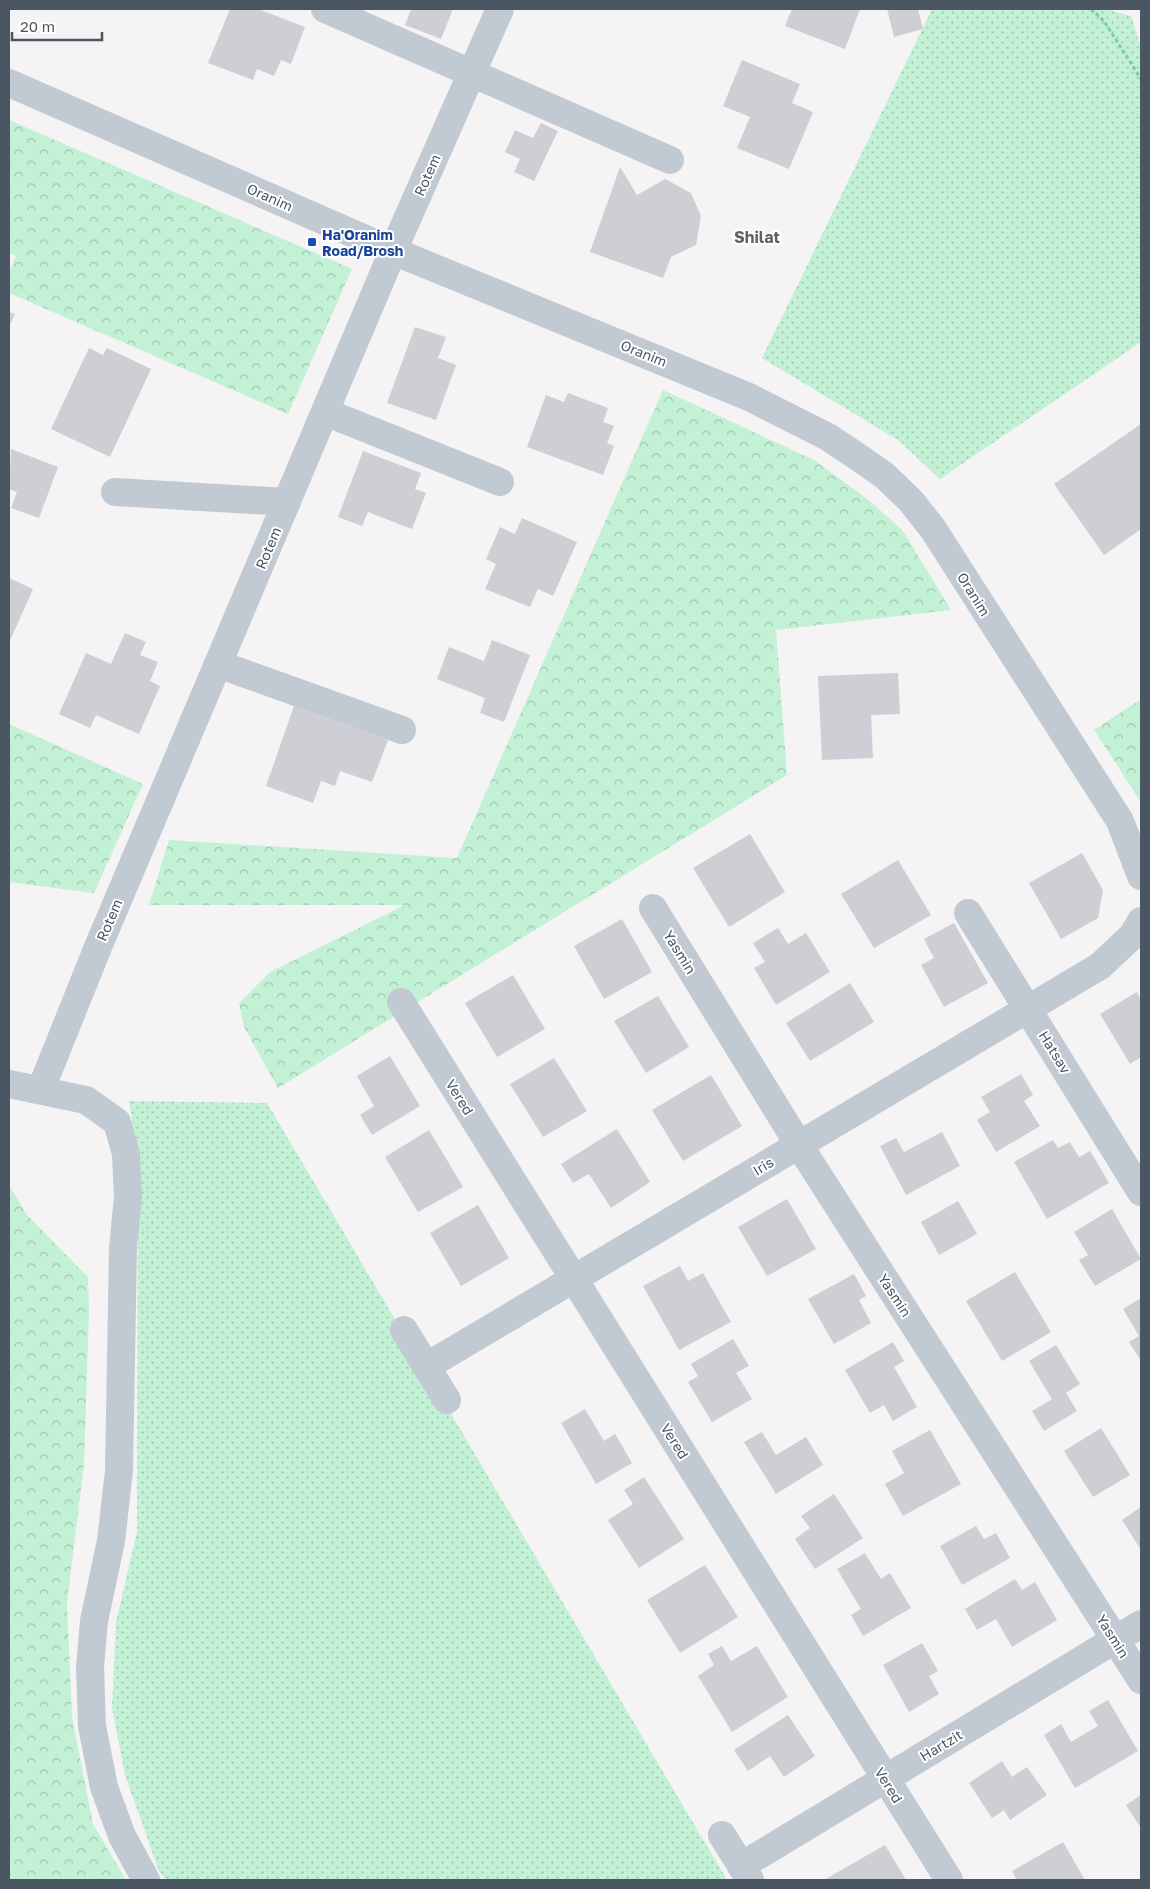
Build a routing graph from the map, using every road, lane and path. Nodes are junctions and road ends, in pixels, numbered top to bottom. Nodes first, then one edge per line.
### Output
1 (325, 9) edge
2 (500, 9) edge
3 (1090, 9) edge
4 (471, 73) junction
5 (1141, 79) edge
6 (9, 83) edge
7 (670, 160) dead end
8 (393, 251) junction
9 (325, 412) junction
10 (500, 482) dead end
11 (115, 492) dead end
12 (287, 502) junction
13 (218, 664) junction
14 (402, 730) dead end
15 (1120, 821) junction
16 (1141, 840) edge
17 (1141, 876) edge
18 (653, 908) dead end
19 (968, 913) dead end
20 (1141, 921) edge
21 (1141, 957) edge
22 (1100, 966) junction
23 (400, 1002) dead end
24 (1028, 1009) junction
25 (9, 1084) edge
26 (41, 1089) junction
27 (799, 1144) junction
28 (1141, 1192) edge
29 (574, 1279) junction
30 (404, 1330) dead end
31 (427, 1366) junction
32 (447, 1400) dead end
33 (1141, 1624) edge
34 (1115, 1639) junction
35 (1141, 1680) edge
36 (885, 1778) junction
37 (722, 1835) dead end
38 (746, 1873) edge
39 (146, 1880) edge
40 (949, 1880) edge

1 - 4 street
2 - 4 street, Rotem
3 - 5 path
4 - 7 street
4 - 8 street, Rotem
6 - 8 street, Oranim
8 - 9 street, Rotem
8 - 15 street, Oranim
9 - 10 street
9 - 12 street, Rotem
11 - 12 street
12 - 13 street, Rotem
13 - 14 street
13 - 26 street, Rotem
15 - 16 street, Oranim
15 - 17 street, Oranim
18 - 27 street, Yasmin
19 - 24 street, Hatsav
20 - 22 street, Iris
21 - 22 street, Iris
22 - 24 street, Iris
23 - 29 street, Vered
24 - 27 street, Iris
24 - 28 street, Hatsav
25 - 26 street
26 - 39 street
27 - 29 street, Iris
27 - 34 street, Yasmin
29 - 31 street, Iris
29 - 36 street, Vered
30 - 31 street
31 - 32 street
33 - 34 street, Hartzit
34 - 35 street, Yasmin
34 - 36 street, Hartzit
36 - 38 street, Hartzit
36 - 40 street, Vered
37 - 38 street, Hartzit

